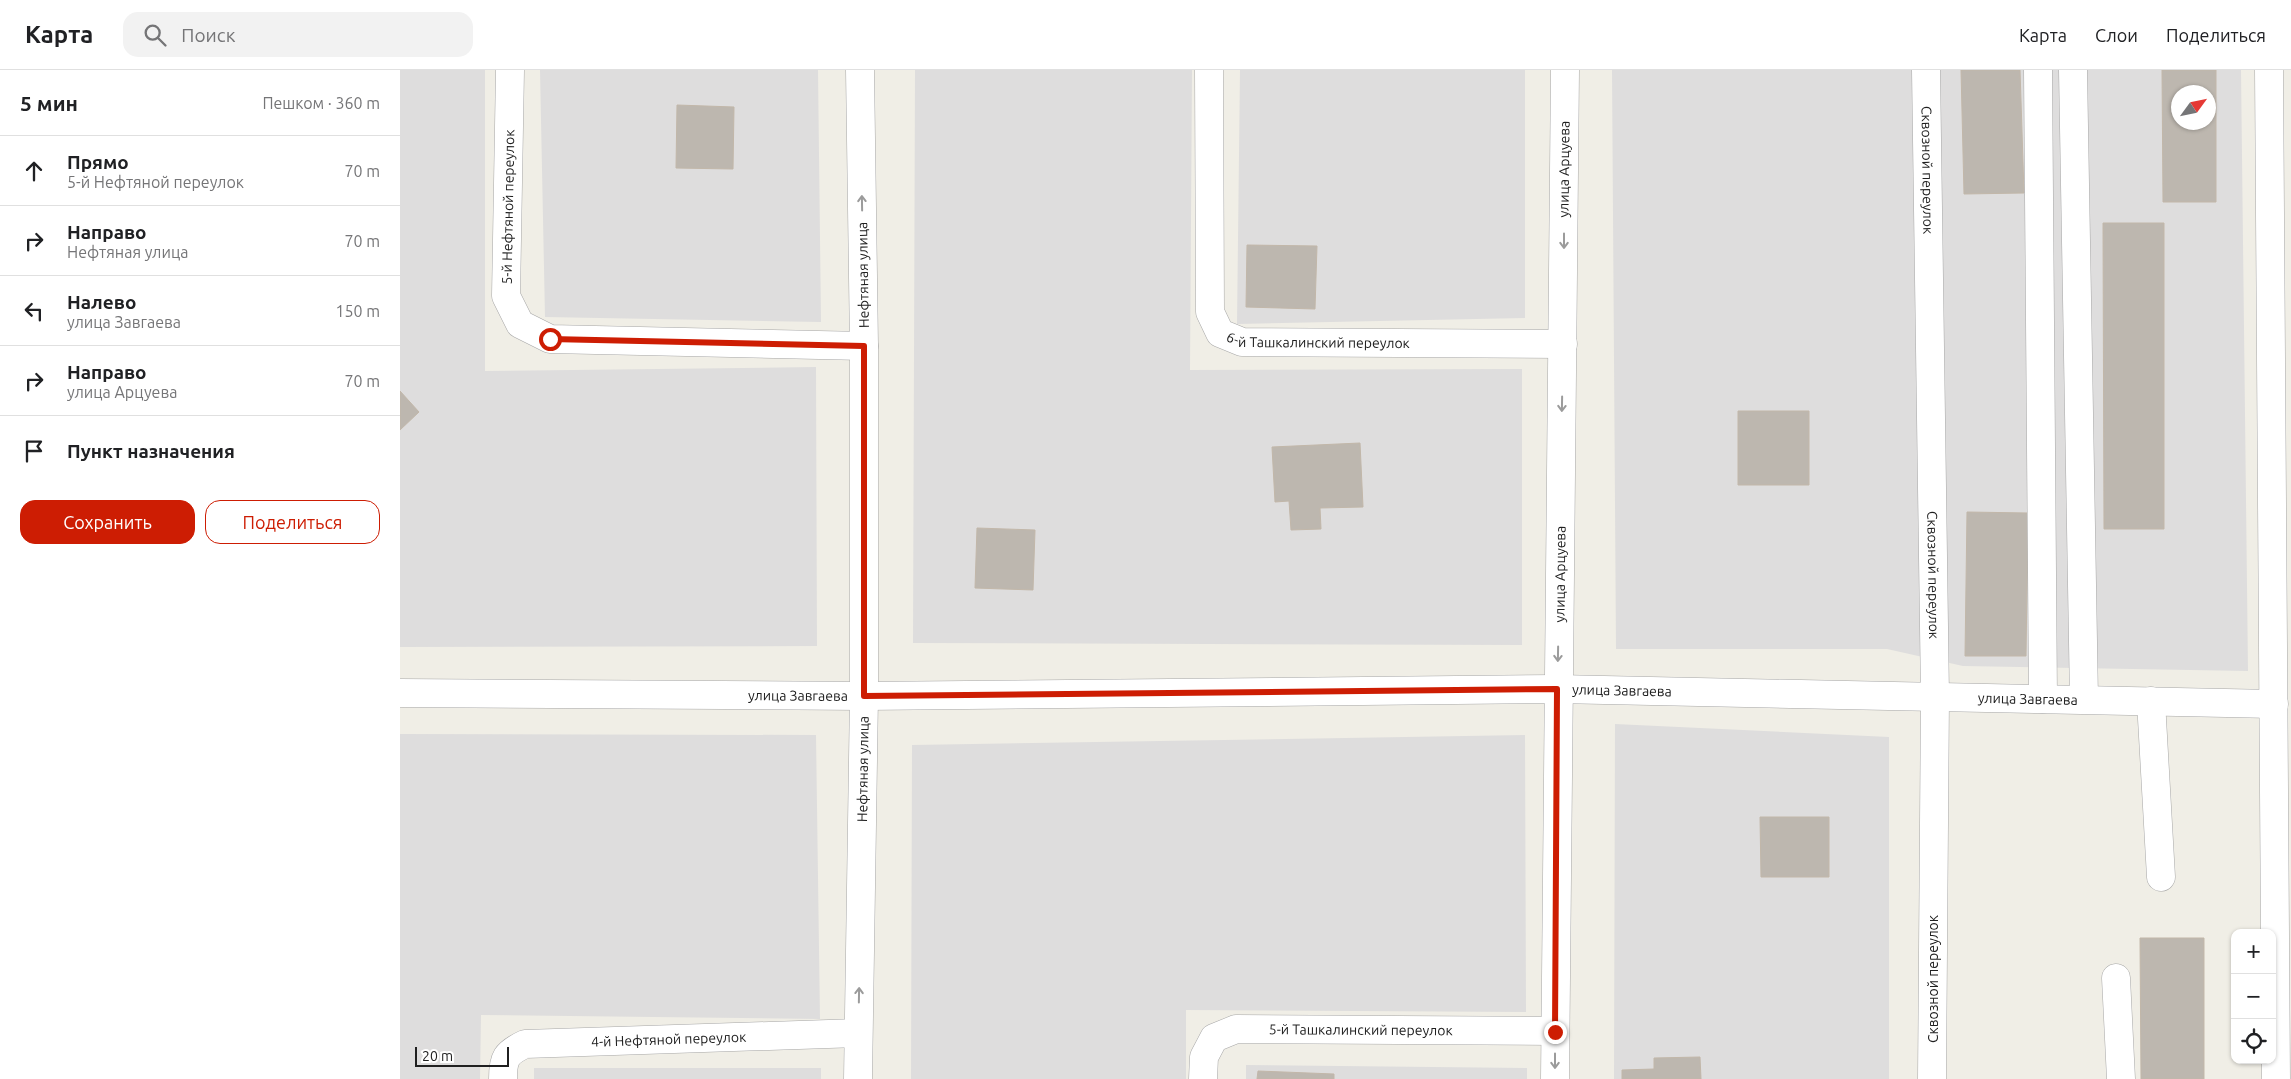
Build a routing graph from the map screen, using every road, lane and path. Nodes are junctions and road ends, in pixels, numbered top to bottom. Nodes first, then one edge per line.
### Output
1 (510, 70) edge
2 (860, 70) edge
3 (1209, 70) edge
4 (1565, 70) edge
5 (1926, 70) edge
6 (2038, 70) edge
7 (2073, 70) edge
8 (2269, 70) edge
9 (1563, 344) junction
10 (864, 346) junction
11 (1557, 689) junction
12 (400, 693) edge
13 (864, 696) junction
14 (1935, 696) junction
15 (2043, 699) junction
16 (2084, 699) junction
17 (2151, 701) junction
18 (2274, 704) junction
19 (2161, 877) dead end
20 (2116, 978) dead end
21 (1555, 1032) junction
22 (858, 1033) junction
23 (503, 1079) edge
24 (858, 1079) edge
25 (1203, 1079) edge
26 (1555, 1079) edge
27 (1932, 1079) edge
28 (2121, 1079) edge
29 (2276, 1079) edge

1 - 10 street, 5-й Нефтяной переулок
10 -> 2 street, Нефтяная улица
3 - 9 street, 6-й Ташкалинский переулок
4 -> 9 street, улица Арцуева
5 - 14 street, Сквозной переулок
6 - 15 street
7 - 16 street
8 - 18 street
9 -> 11 street, улица Арцуева
10 - 13 street, Нефтяная улица
11 - 13 street, улица Завгаева
11 - 14 street, улица Завгаева
11 - 21 street, улица Арцуева
12 - 13 street, улица Завгаева
22 -> 13 street, Нефтяная улица
14 - 15 street, улица Завгаева
14 - 27 street, Сквозной переулок
15 - 16 street, улица Завгаева
16 - 17 street, улица Завгаева
17 - 18 street, улица Завгаева
17 - 19 street
18 - 29 street
20 - 28 street
21 - 25 street, 5-й Ташкалинский переулок
21 -> 26 street, улица Арцуева
22 - 23 street, 4-й Нефтяной переулок
22 - 24 street, Нефтяная улица

